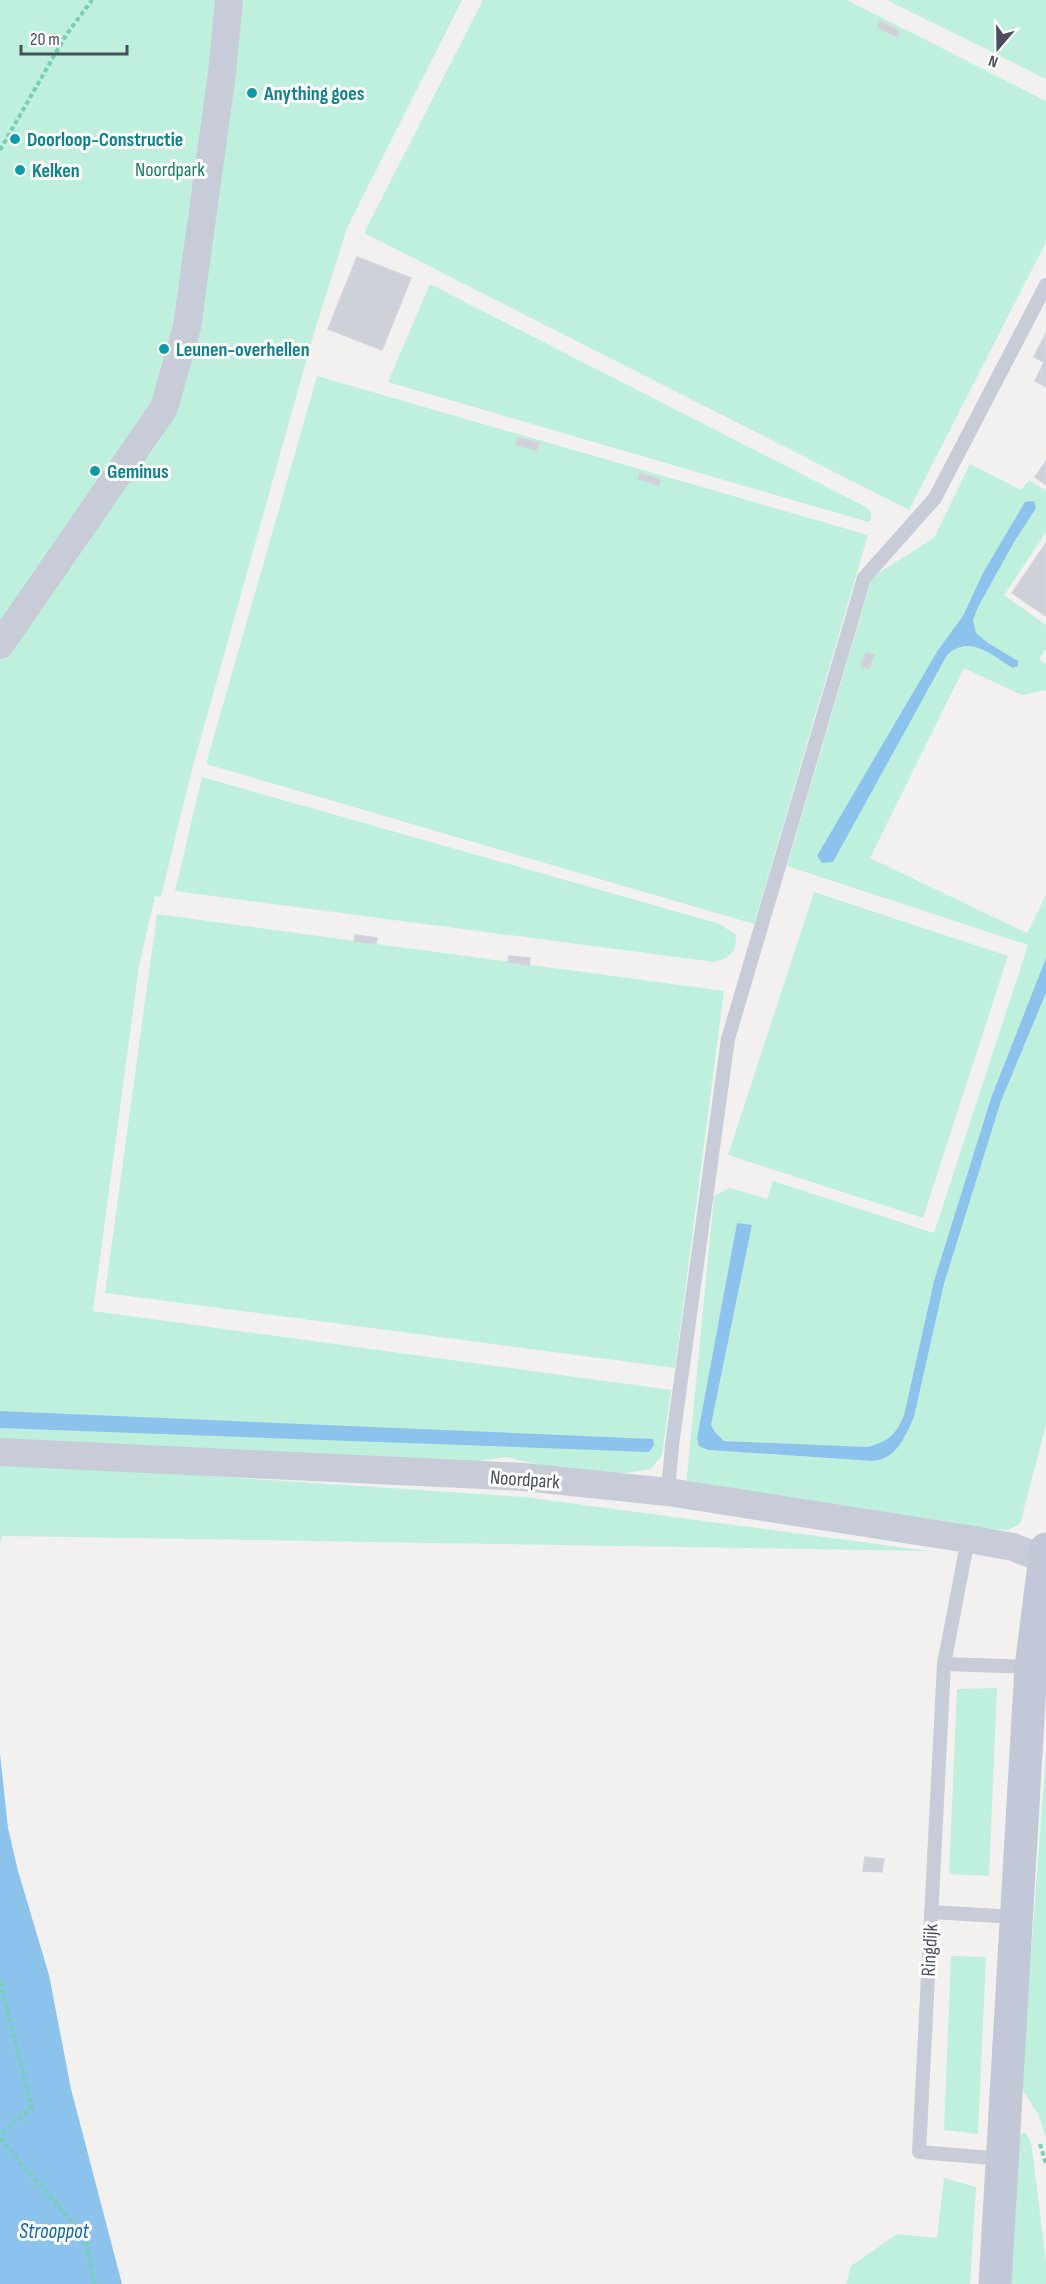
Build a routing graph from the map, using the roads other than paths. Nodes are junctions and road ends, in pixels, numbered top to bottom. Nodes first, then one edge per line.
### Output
1 (229, 0) edge
2 (1046, 285) edge
3 (0, 645) edge
4 (0, 1452) edge
5 (668, 1492) junction
6 (968, 1539) junction
7 (1045, 1554) edge
8 (944, 1664) junction
9 (1031, 1667) junction
10 (931, 1912) junction
11 (1016, 1917) junction
12 (1003, 2159) junction
13 (995, 2284) edge

1 - 3 street
2 - 5 lane
4 - 5 street, Noordpark
5 - 6 street, Noordpark
6 - 7 street, Noordpark
6 - 8 lane, Ringdijk
7 - 9 main road
8 - 9 lane
8 - 10 lane, Ringdijk
9 - 11 main road
10 - 11 lane
10 - 12 lane, Ringdijk
11 - 12 main road
12 - 13 main road

